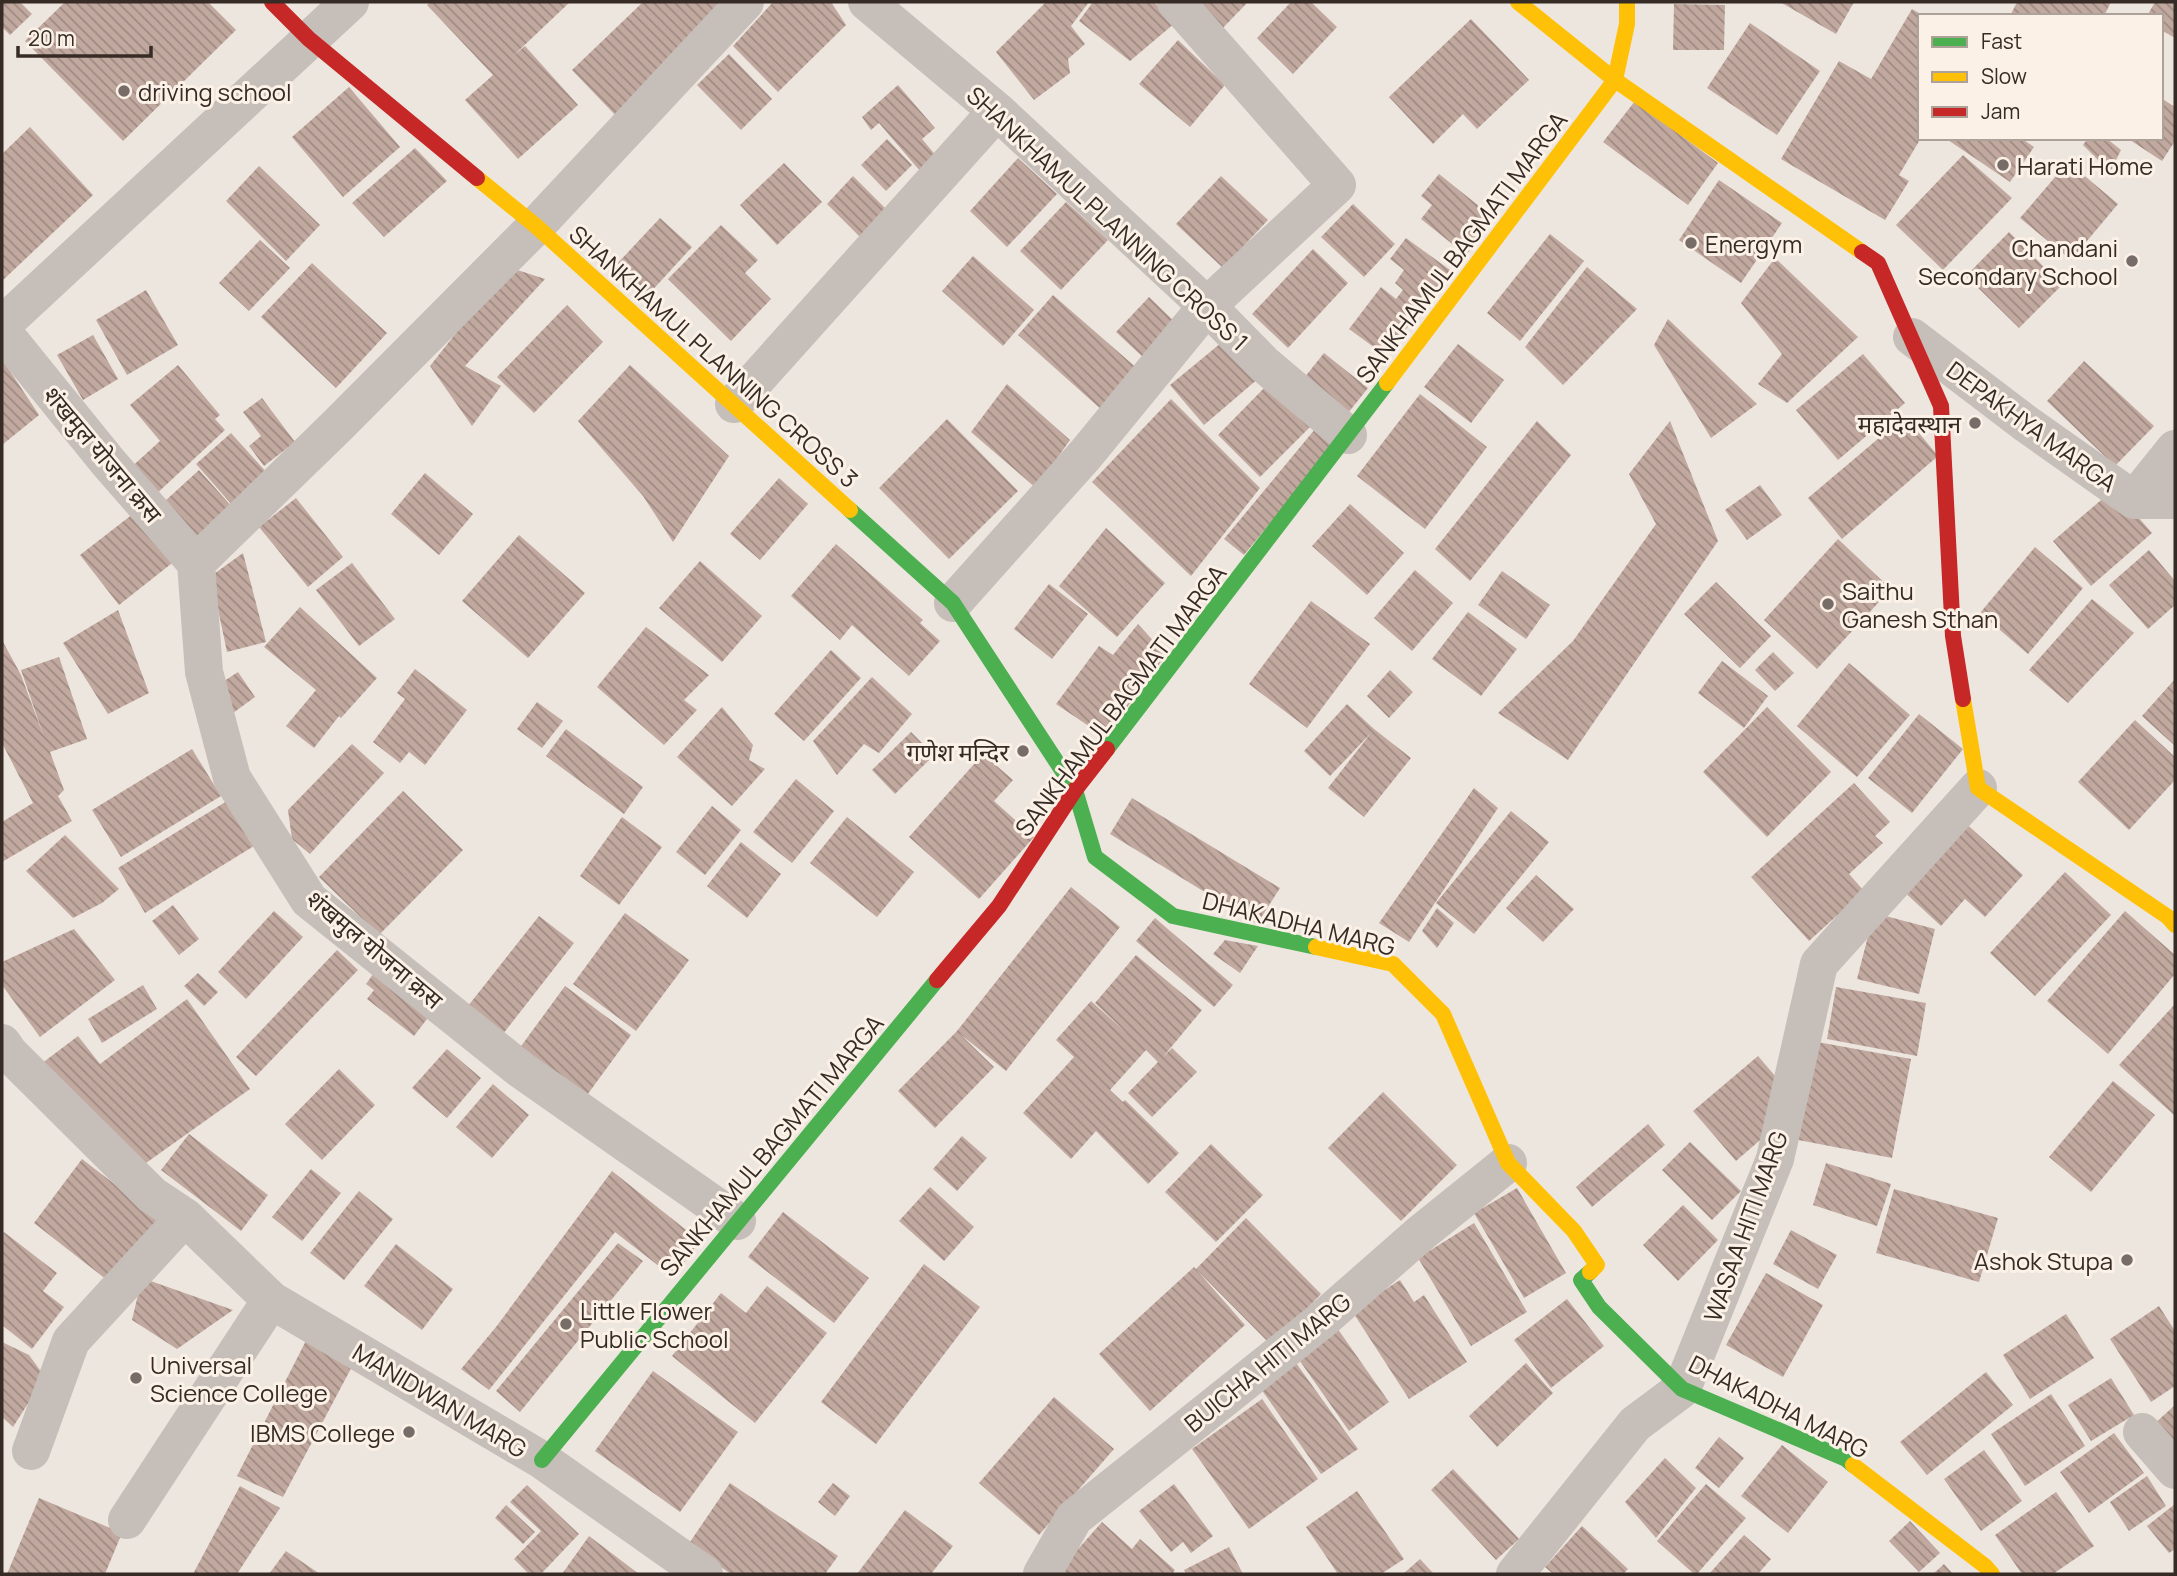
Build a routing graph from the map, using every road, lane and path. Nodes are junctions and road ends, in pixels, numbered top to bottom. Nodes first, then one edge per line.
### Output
1 (272, 2) edge
2 (350, 2) edge
3 (745, 2) edge
4 (867, 2) edge
5 (1176, 2) edge
6 (1518, 2) edge
7 (1627, 2) edge
8 (309, 39) junction
9 (1615, 80) junction
10 (997, 111) junction
11 (536, 226) junction
12 (1207, 306) junction
13 (2, 325) edge
14 (2, 331) edge
15 (1912, 337) junction
16 (734, 404) junction
17 (1348, 435) junction
18 (2175, 449) edge
19 (2134, 500) junction
20 (2175, 500) edge
21 (196, 563) junction
22 (953, 603) junction
23 (1978, 788) junction
24 (1075, 790) junction
25 (2175, 925) edge
26 (4, 1052) edge
27 (1508, 1163) junction
28 (185, 1217) junction
29 (737, 1221) junction
30 (271, 1300) junction
31 (1682, 1389) junction
32 (2142, 1432) dead end
33 (31, 1451) dead end
34 (542, 1460) junction
35 (2175, 1470) edge
36 (127, 1520) dead end
37 (704, 1574) edge
38 (1042, 1574) edge
39 (1515, 1574) edge
40 (1992, 1574) edge

1 - 8 street, SHANKHAMUL PLANNING CROSS 3
2 - 8 street
3 - 11 street
4 - 10 street, SHANKHAMUL PLANNING CROSS 1
5 - 12 street
6 - 9 street
7 - 9 street, SANKHAMUL BAGMATI MARGA
8 - 11 street, SHANKHAMUL PLANNING CROSS 3
8 - 13 street
9 - 15 street
9 - 17 street, SANKHAMUL BAGMATI MARGA
10 - 12 street, SHANKHAMUL PLANNING CROSS 1
10 - 16 street
11 - 16 street, SHANKHAMUL PLANNING CROSS 3
11 - 21 street
12 - 17 street, SHANKHAMUL PLANNING CROSS 1
12 - 22 street
14 - 21 street, शंखमुल योजना क्रस
15 - 19 street, DEPAKHYA MARGA
15 - 23 street
16 - 22 street, SHANKHAMUL PLANNING CROSS 3
17 - 24 street, SANKHAMUL BAGMATI MARGA
18 - 19 street, DEPAKHYA MARGA
19 - 20 street
21 - 29 street, शंखमुल योजना क्रस
22 - 24 street, SHANKHAMUL PLANNING CROSS 3
23 - 25 street
23 - 31 street, WASAA HITI MARG
24 - 27 street, DHAKADHA MARG
24 - 29 street, SANKHAMUL BAGMATI MARGA
26 - 28 street, MANIDWAN MARG
27 - 31 street, DHAKADHA MARG
27 - 38 street, BUICHA HITI MARG
28 - 30 street, MANIDWAN MARG
28 - 33 street
29 - 34 street, SANKHAMUL BAGMATI MARGA
30 - 34 street, MANIDWAN MARG
30 - 36 street
31 - 39 street
31 - 40 street, DHAKADHA MARG
32 - 35 street
34 - 37 street, MANIDWAN MARG

